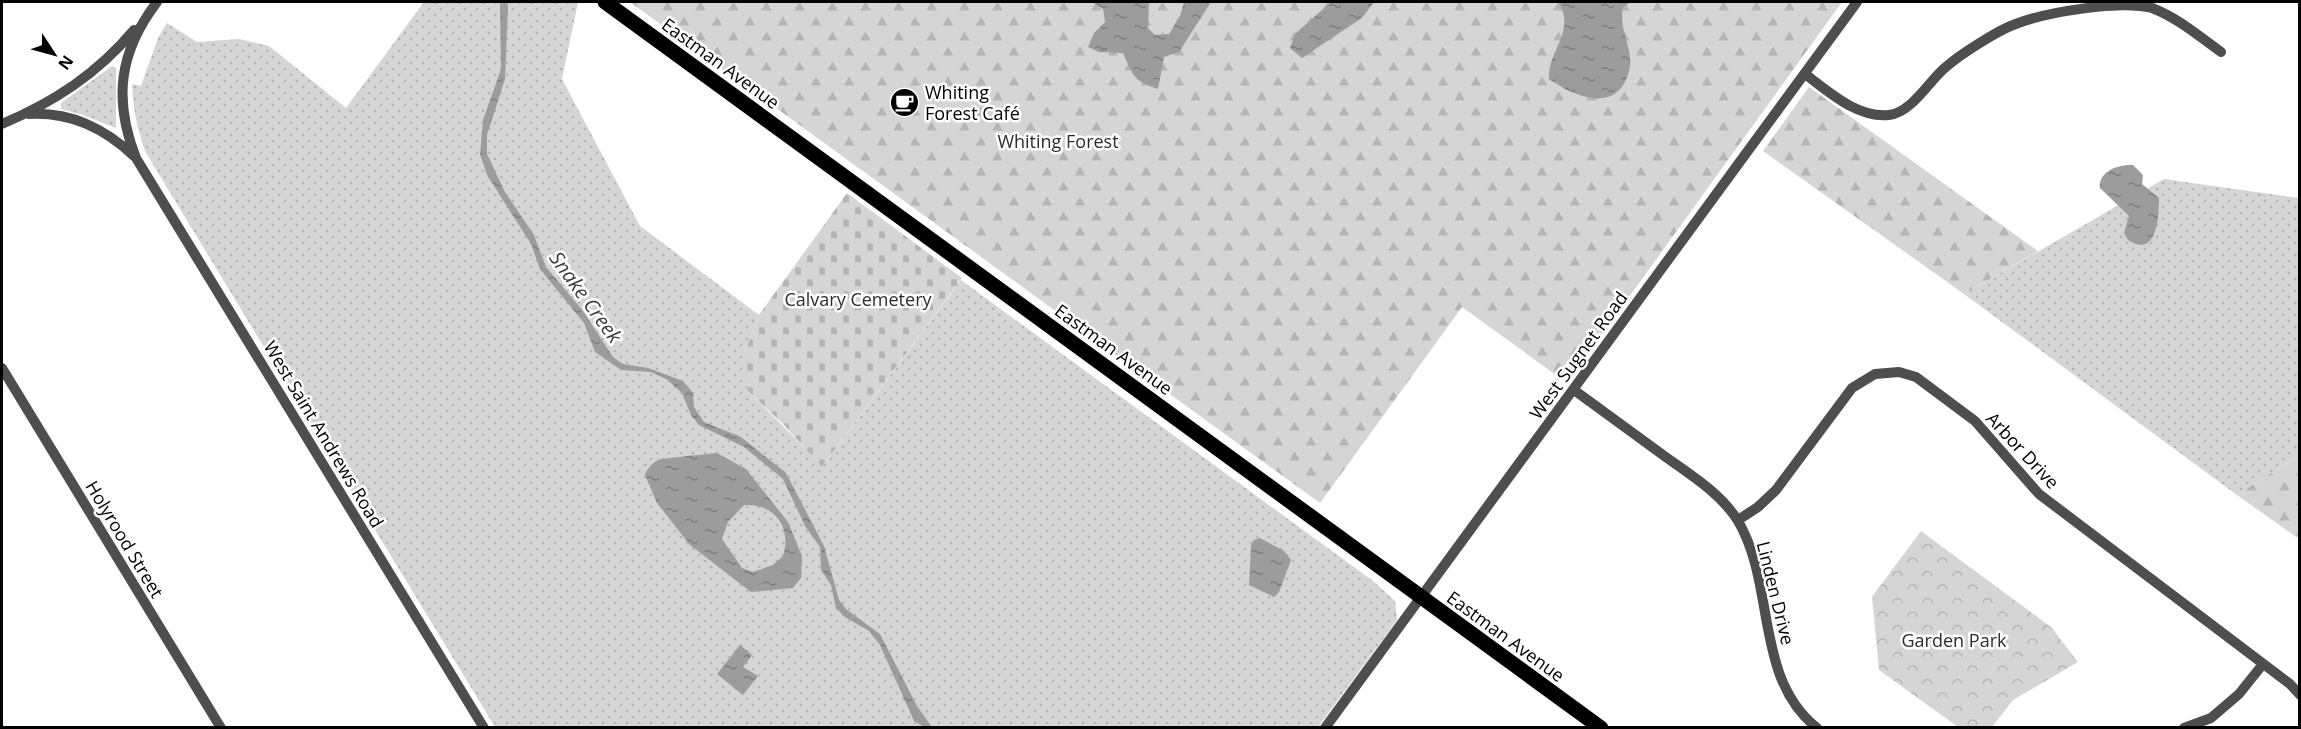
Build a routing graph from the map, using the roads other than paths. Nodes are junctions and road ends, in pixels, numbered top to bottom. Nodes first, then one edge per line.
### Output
1 (157, 2) edge
2 (605, 2) edge
3 (1857, 2) edge
4 (144, 19) junction
5 (2221, 52) dead end
6 (1805, 74) junction
7 (24, 115) junction
8 (2, 124) edge
9 (136, 158) junction
10 (2, 368) edge
11 (1574, 390) junction
12 (1737, 520) junction
13 (1421, 599) junction
14 (2263, 664) junction
15 (2300, 695) edge
16 (221, 728) edge
17 (484, 728) edge
18 (1325, 728) edge
19 (1601, 728) edge
20 (1817, 728) edge
21 (2184, 728) edge

1 - 4 street, West Saint Andrews Road
2 - 13 main road, Eastman Avenue
3 - 6 street, West Sugnet Road
4 - 7 street
4 - 9 street, West Saint Andrews Road
5 - 6 street
6 - 11 street, West Sugnet Road
7 - 8 street
7 - 9 street, West Saint Andrews Road
9 - 17 street, West Saint Andrews Road
10 - 16 street, Holyrood Street
11 - 12 street, Linden Drive
11 - 13 street, West Sugnet Road
12 - 14 street, Arbor Drive
12 - 20 street, Linden Drive
13 - 18 street, West Sugnet Road
13 - 19 main road, Eastman Avenue
14 - 15 street, Arbor Drive
14 - 21 street

